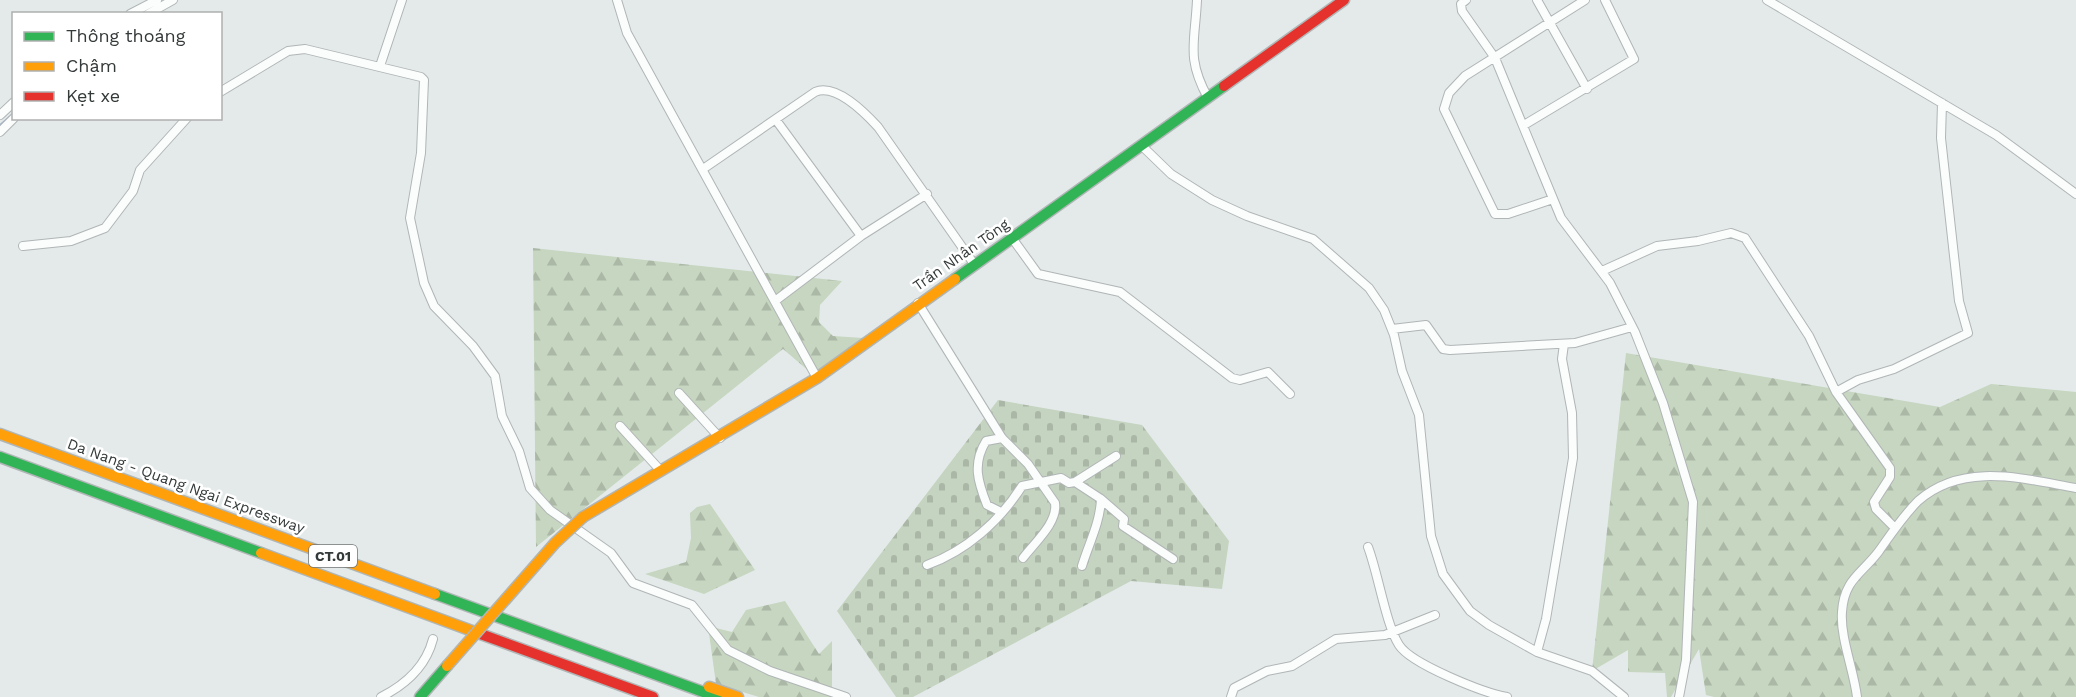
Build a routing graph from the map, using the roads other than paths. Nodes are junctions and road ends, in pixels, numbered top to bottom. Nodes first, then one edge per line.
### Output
1 (157, 0) edge
2 (173, 0) edge
3 (402, 0) edge
4 (617, 0) edge
5 (1197, 0) edge
6 (1344, 0) edge
7 (1466, 0) edge
8 (1537, 0) edge
9 (1585, 0) edge
10 (1605, 0) edge
11 (1767, 0) edge
12 (134, 12) edge
13 (152, 12) edge
14 (1549, 24) junction
15 (1495, 58) junction
16 (380, 66) junction
17 (1587, 89) junction
18 (222, 91) edge
19 (1208, 98) junction
20 (1942, 103) junction
21 (12, 104) edge
22 (0, 115) edge
23 (12, 120) edge
24 (184, 120) edge
25 (776, 120) junction
26 (1524, 125) junction
27 (0, 132) edge
28 (1142, 146) junction
29 (703, 169) junction
30 (927, 194) junction
31 (2076, 194) edge
32 (1553, 199) junction
33 (861, 236) junction
34 (1012, 238) junction
35 (23, 246) dead end
36 (974, 264) junction
37 (1602, 270) junction
38 (775, 301) junction
39 (918, 303) junction
40 (1632, 327) junction
41 (1392, 329) junction
42 (1564, 344) junction
43 (817, 378) junction
44 (1836, 392) junction
45 (679, 393) dead end
46 (1290, 394) dead end
47 (620, 426) dead end
48 (0, 434) edge
49 (720, 438) junction
50 (1002, 438) junction
51 (1116, 456) dead end
52 (0, 457) edge
53 (661, 471) junction
54 (1039, 482) junction
55 (1075, 482) junction
56 (2076, 488) edge
57 (1101, 499) junction
58 (1001, 512) junction
59 (1895, 528) junction
60 (1368, 547) dead end
61 (1023, 558) dead end
62 (1173, 559) dead end
63 (927, 565) dead end
64 (1082, 566) dead end
65 (1436, 615) dead end
66 (1393, 632) junction
67 (433, 639) dead end
68 (1537, 652) junction
69 (536, 655) junction
70 (695, 686) junction
71 (381, 697) edge
72 (420, 697) edge
73 (639, 697) edge
74 (653, 697) edge
75 (717, 697) edge
76 (738, 697) edge
77 (846, 697) edge
78 (1231, 697) edge
79 (1507, 697) edge
80 (1624, 697) edge
81 (1679, 697) edge
82 (1857, 697) edge

1 - 12 street
2 - 13 street
3 - 16 street
4 - 29 street
5 - 19 street
6 - 19 main road, Trần Nhân Tông
7 - 15 street
8 - 14 street
9 - 14 street
10 - 17 street
11 - 20 street
14 - 15 street
14 - 17 street
15 - 26 street
15 - 32 street
16 - 18 street
16 - 77 street
17 - 26 street
19 - 28 main road, Trần Nhân Tông
20 - 31 street
20 - 44 street
21 - 22 street
23 - 27 street
24 - 35 street
25 - 29 street
25 - 30 street
25 - 33 street
26 - 32 street
28 - 34 main road, Trần Nhân Tông
28 - 41 street
29 - 38 street
30 - 33 street
30 - 36 street
32 - 37 street
33 - 38 street
34 - 36 main road, Trần Nhân Tông
34 - 46 street
36 - 39 main road, Trần Nhân Tông
37 - 40 street
37 - 44 street
38 - 43 street
39 - 43 main road, Trần Nhân Tông
39 - 50 street
40 - 42 street
40 - 81 street
41 - 42 street
41 - 68 street
42 - 68 street
43 - 49 main road, Trần Nhân Tông
44 - 59 street
45 - 49 street
47 - 53 street
48 - 70 main road, Da Nang - Quang Ngai Expressway / CT.01
49 - 53 main road, Trần Nhân Tông
50 - 54 street
50 - 58 street
51 - 55 street
52 - 69 main road, CT.01
53 - 72 main road, Trần Nhân Tông, bridge
54 - 55 street
54 - 58 street
54 - 61 street
55 - 57 street
56 - 59 street
57 - 62 street
57 - 64 street
58 - 63 street
59 - 82 street
60 - 66 street
65 - 66 street
66 - 78 street
66 - 79 street
67 - 71 street
68 - 80 street
69 - 73 main road
69 - 74 main road, CT.01
70 - 75 main road
70 - 76 main road

